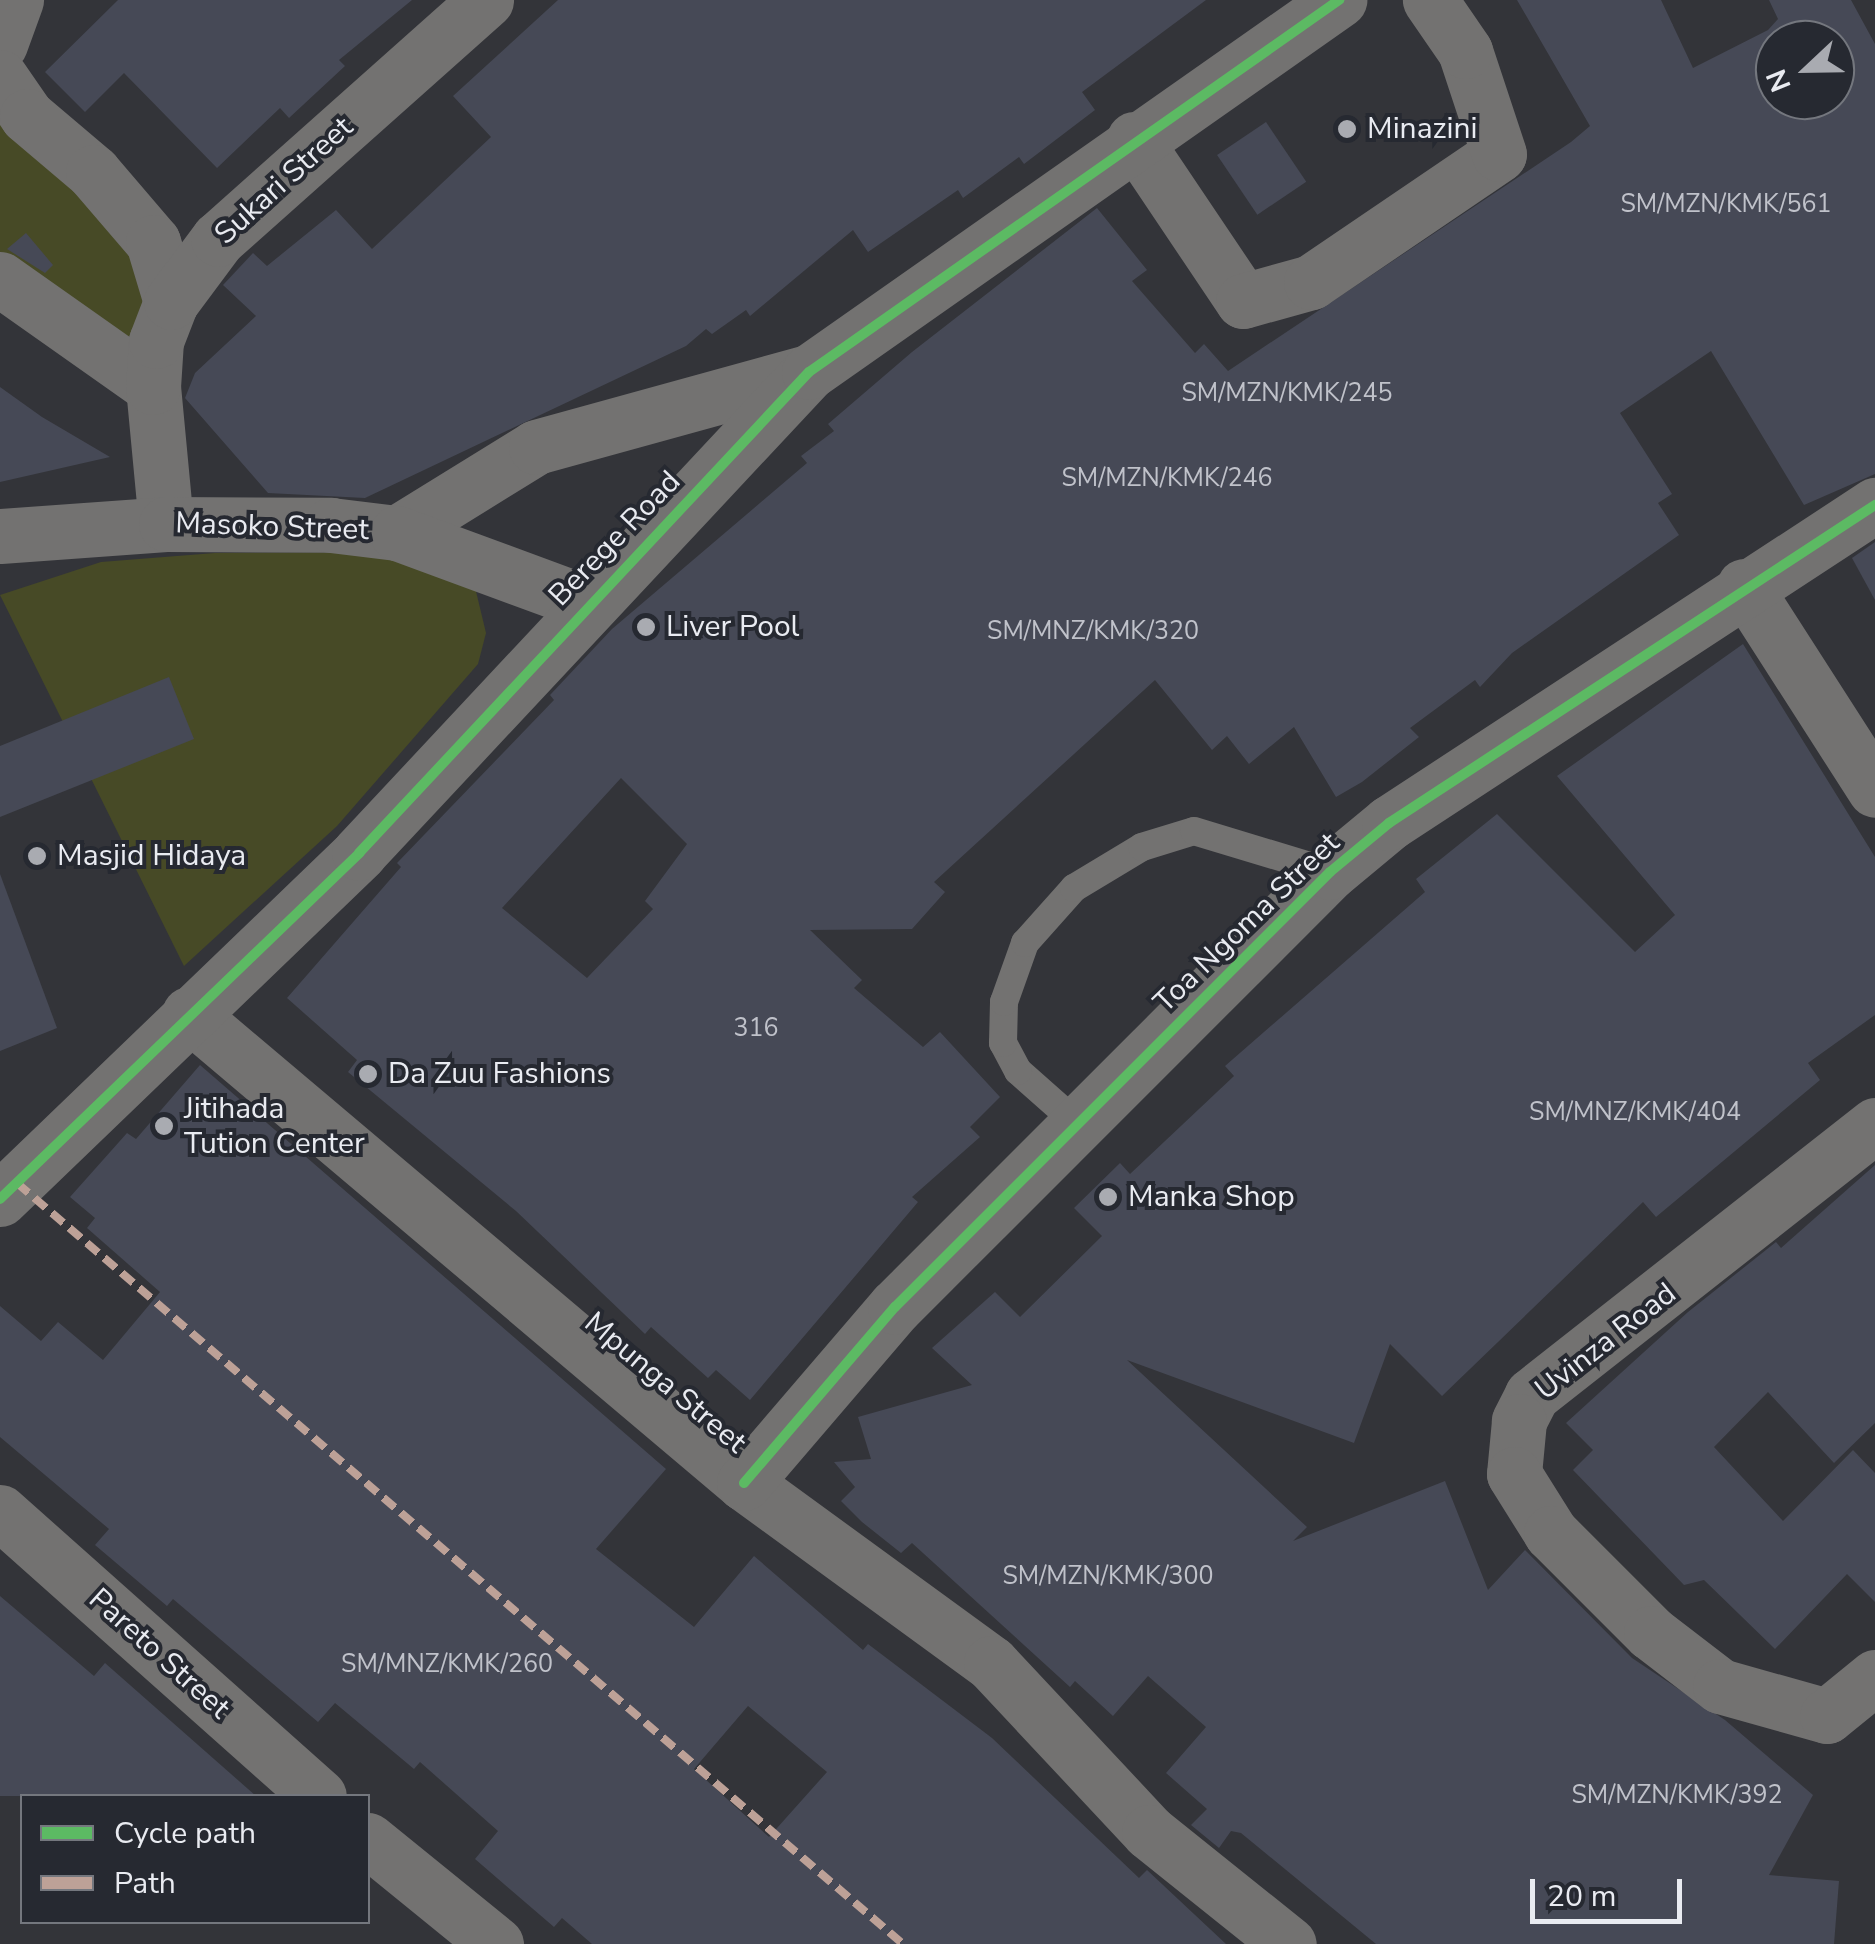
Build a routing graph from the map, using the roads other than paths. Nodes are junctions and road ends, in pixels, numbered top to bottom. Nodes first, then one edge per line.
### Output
1 (16, 0) edge
2 (486, 0) edge
3 (1339, 0) edge
4 (1430, 0) edge
5 (0, 44) edge
6 (0, 77) edge
7 (1134, 139) junction
8 (0, 279) edge
9 (171, 302) junction
10 (809, 372) junction
11 (154, 387) junction
12 (1875, 506) edge
13 (166, 524) junction
14 (397, 532) junction
15 (0, 536) edge
16 (1744, 586) junction
17 (587, 603) junction
18 (1875, 790) edge
19 (1330, 872) junction
20 (189, 1014) junction
21 (1079, 1125) junction
22 (1875, 1125) edge
23 (0, 1199) edge
24 (744, 1484) junction
25 (0, 1512) edge
26 (1875, 1676) edge
27 (317, 1794) edge
28 (371, 1843) edge
29 (464, 1944) edge
30 (496, 1944) edge
31 (1289, 1944) edge

1 - 5 street
2 - 9 street, Sukari Street
3 - 7 street, Berege Road
4 - 7 street
6 - 9 street
7 - 10 street, Berege Road
8 - 11 street
9 - 11 street, Sukari Street
10 - 14 street, Masoko Street
10 - 17 street, Berege Road
11 - 13 street, Sukari Street
12 - 16 street, Toa Ngoma Street
13 - 14 street, Masoko Street
13 - 15 street, Masoko Street
14 - 17 street
16 - 18 street
16 - 19 street, Toa Ngoma Street
17 - 20 street, Berege Road
19 - 21 street, Toa Ngoma Street
19 - 21 lane
20 - 23 street, Berege Road
20 - 24 street, Mpunga Street
21 - 24 street, Toa Ngoma Street
22 - 26 street, Uvinza Road
24 - 31 street, Mpunga Street
25 - 27 street, Pareto Street
28 - 29 street
28 - 30 street

